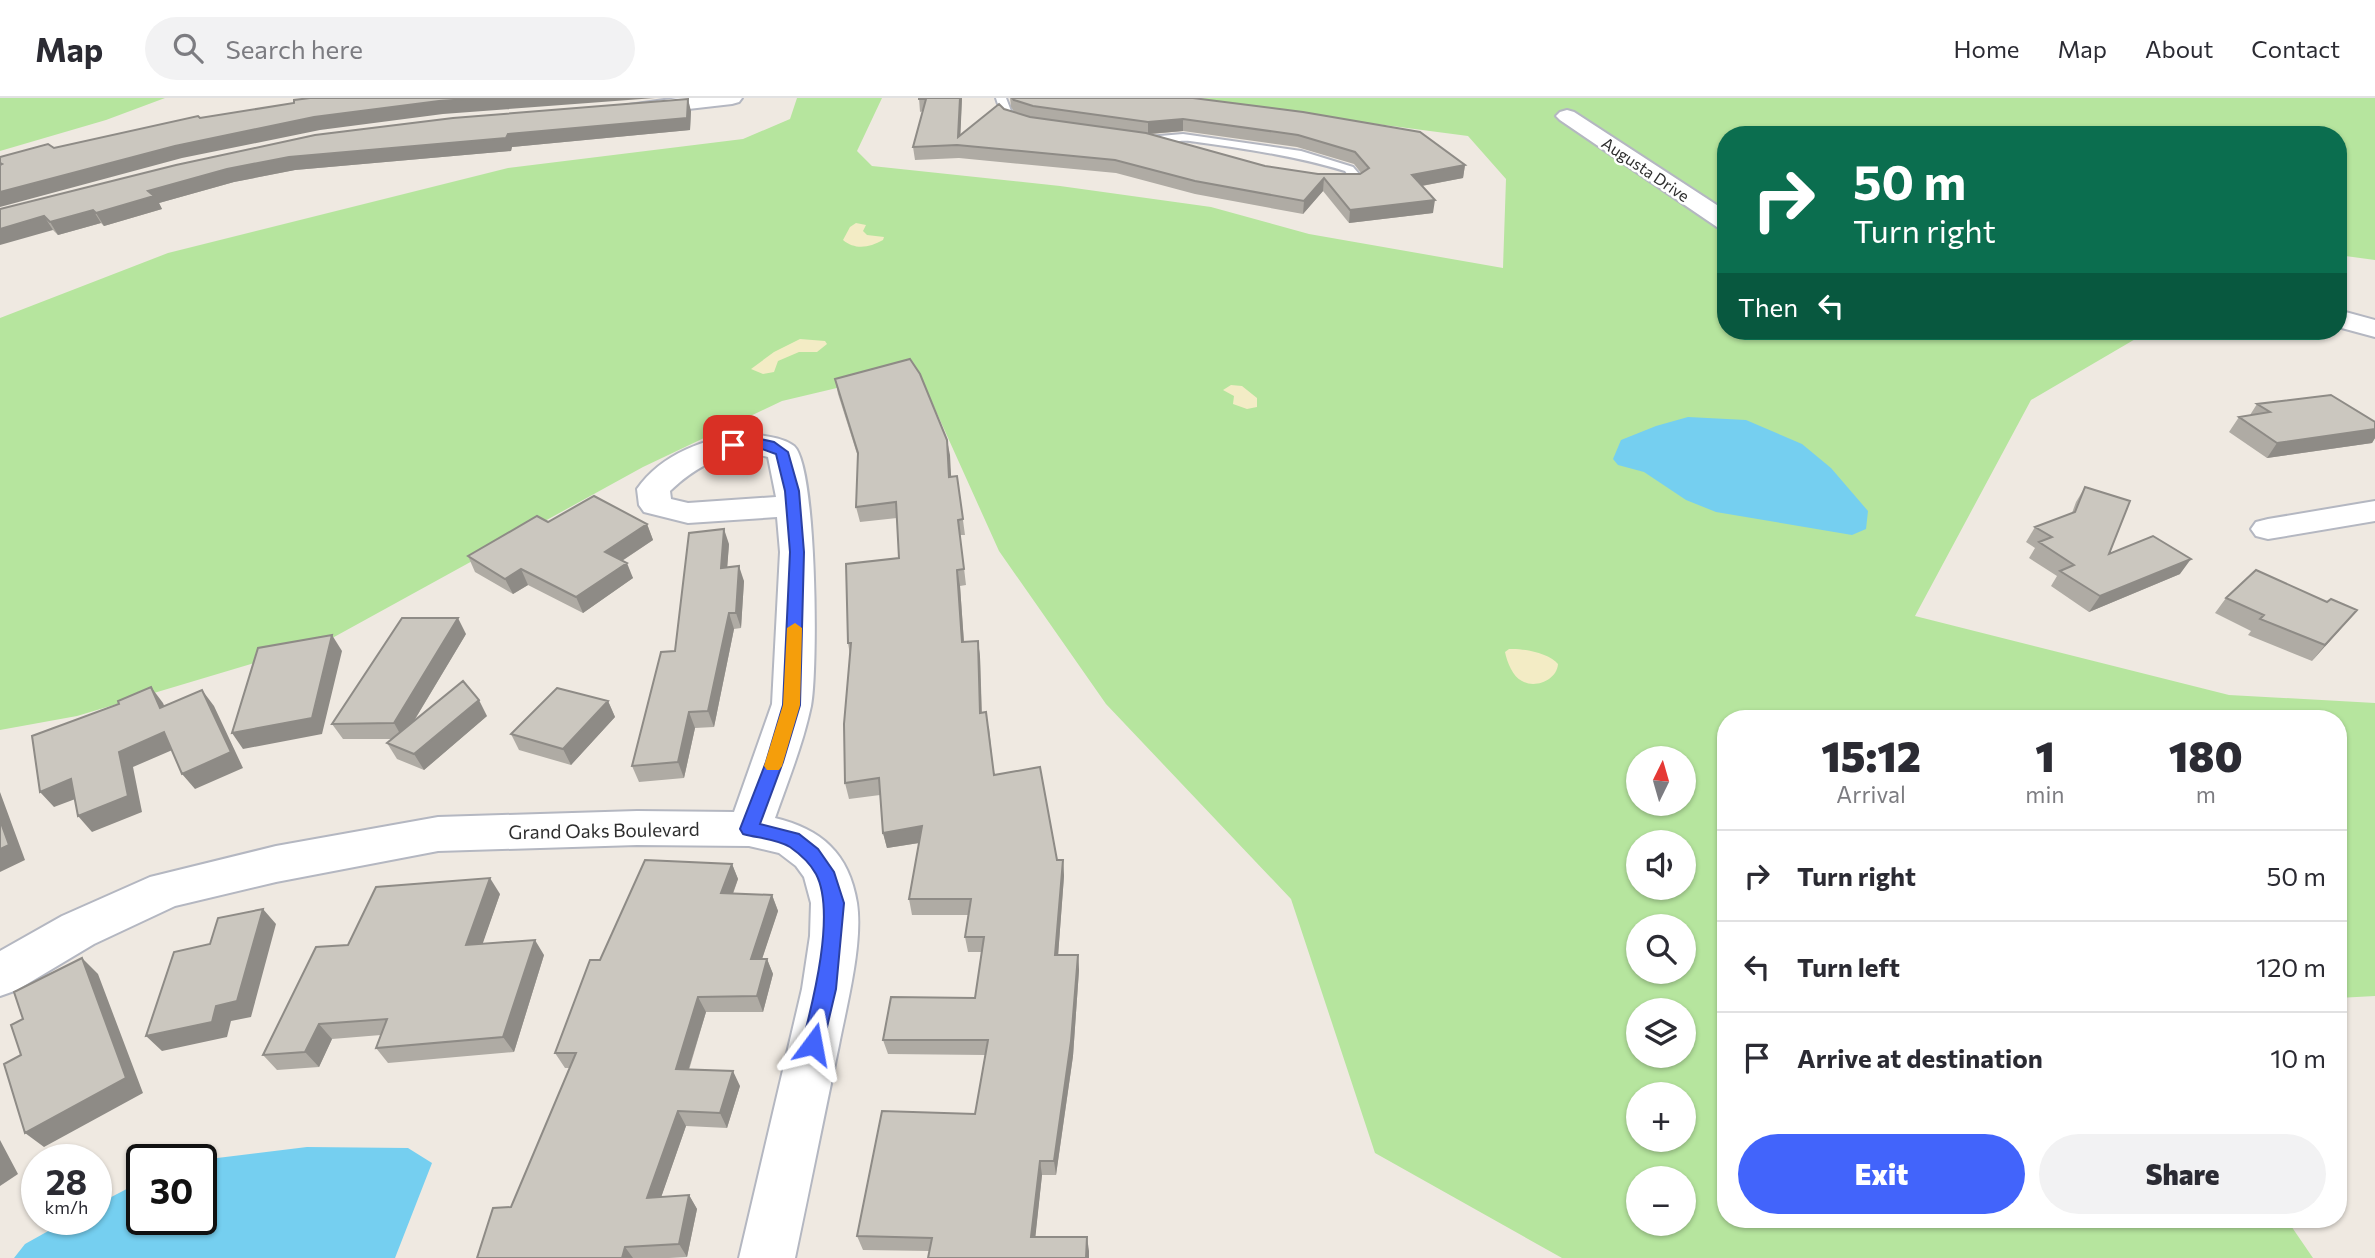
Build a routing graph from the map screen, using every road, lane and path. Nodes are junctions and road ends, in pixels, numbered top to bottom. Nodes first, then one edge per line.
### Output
1 (732, 98) edge
2 (1001, 98) edge
3 (621, 110) edge
4 (1567, 116) dead end
5 (1031, 124) edge
6 (1183, 151) edge
7 (1331, 182) edge
8 (1717, 216) edge
9 (2347, 321) edge
10 (2375, 329) edge
11 (793, 506) dead end
12 (2375, 511) edge
13 (2268, 529) dead end
14 (749, 829) junction
15 (0, 975) edge
16 (767, 1258) edge

1 - 3 street
2 - 5 lane
4 - 8 street, Augusta Drive
6 - 7 lane
9 - 10 street
11 - 14 street
12 - 13 street
14 - 15 street, Grand Oaks Boulevard
14 - 16 street, Grand Oaks Boulevard

